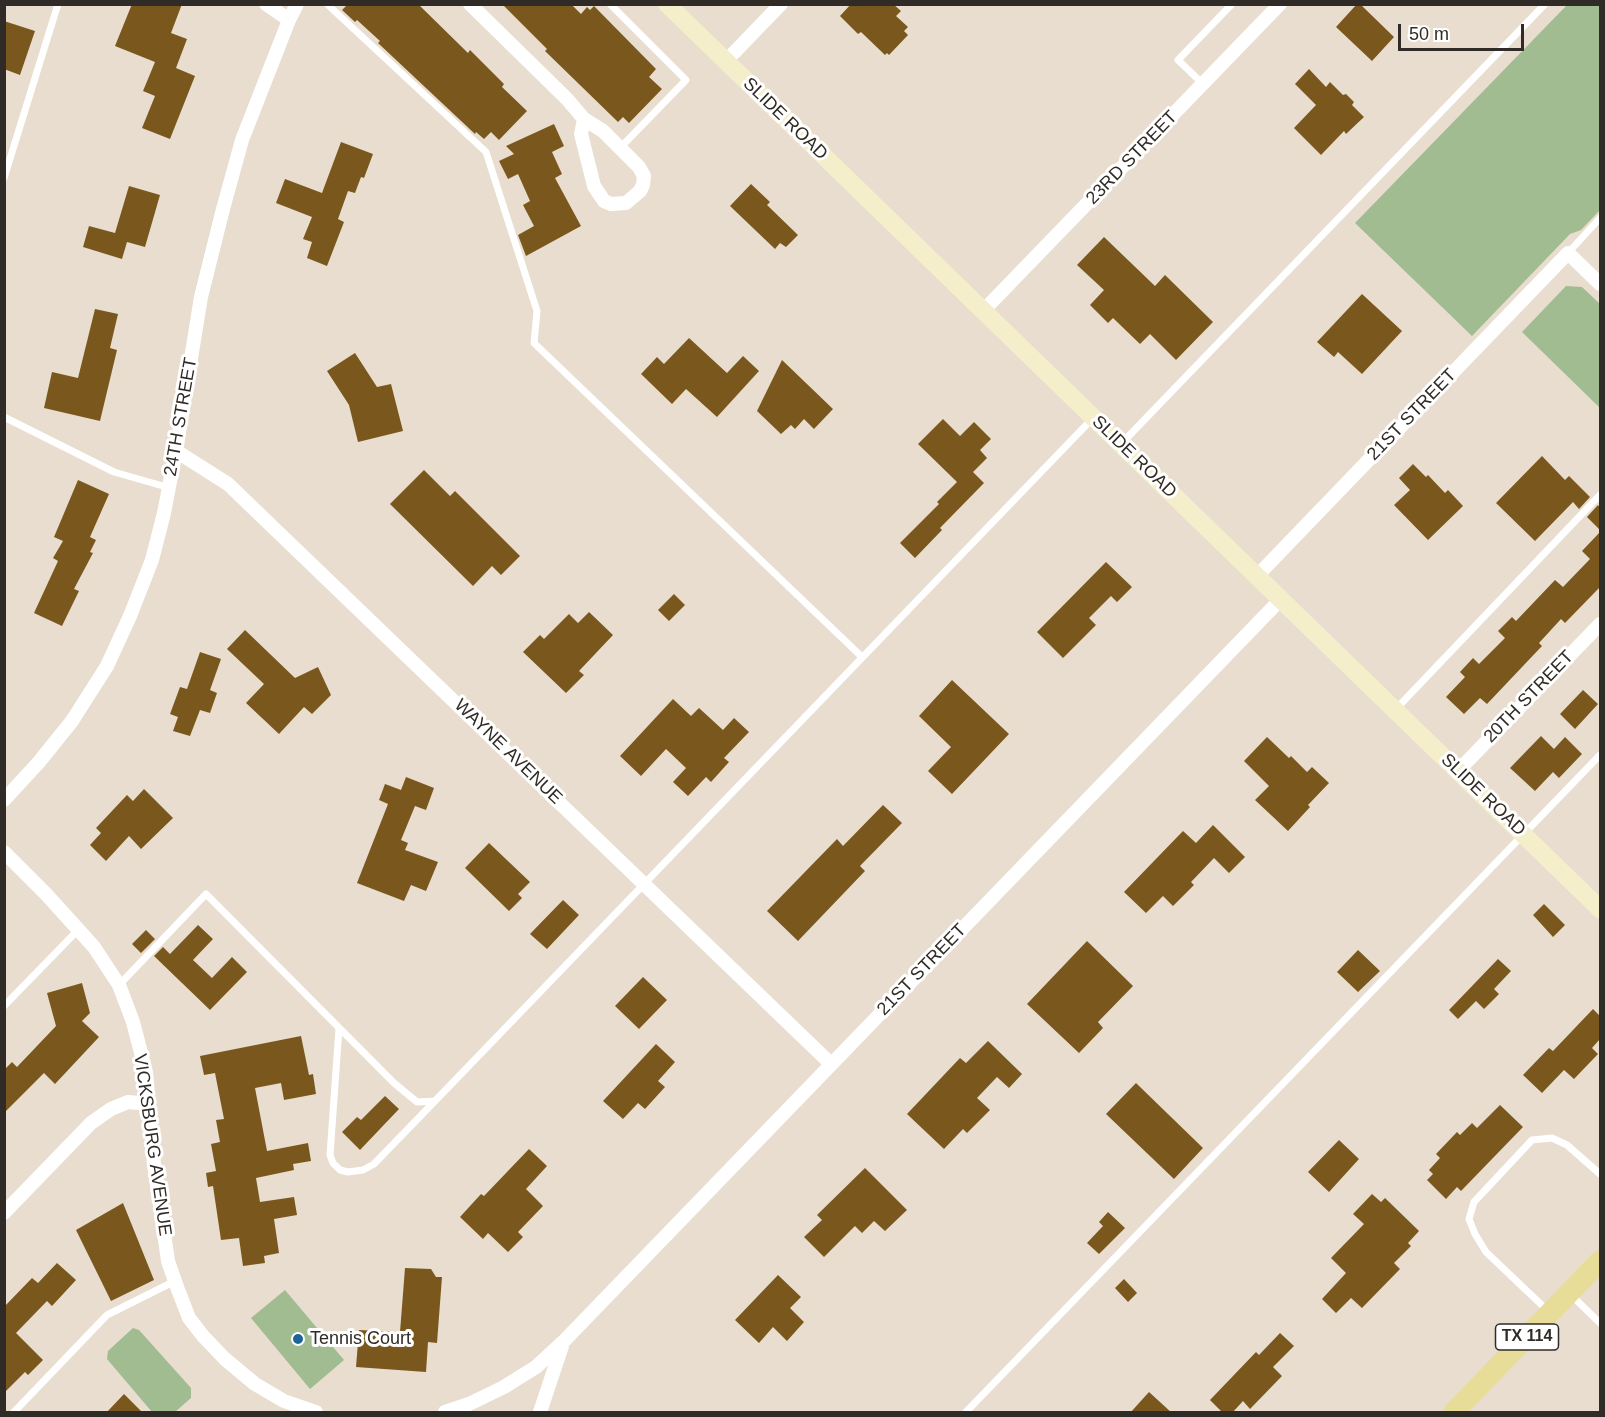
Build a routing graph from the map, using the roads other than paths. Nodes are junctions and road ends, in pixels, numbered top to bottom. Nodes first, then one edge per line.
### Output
1 (58, 4) edge
2 (266, 4) edge
3 (297, 4) edge
4 (327, 4) edge
5 (470, 4) edge
6 (610, 4) edge
7 (667, 4) edge
8 (781, 4) edge
9 (1232, 4) edge
10 (1280, 4) edge
11 (1545, 4) edge
12 (289, 20) junction
13 (726, 61) junction
14 (1203, 84) junction
15 (584, 119) junction
16 (620, 148) junction
17 (4, 178) edge
18 (1600, 218) edge
19 (1568, 253) junction
20 (1600, 284) edge
21 (983, 311) junction
22 (4, 417) edge
23 (1093, 417) junction
24 (1121, 444) junction
25 (176, 451) junction
26 (170, 488) junction
27 (1600, 495) edge
28 (1257, 576) junction
29 (1281, 599) junction
30 (1600, 624) edge
31 (862, 657) junction
32 (1395, 710) junction
33 (1600, 755) edge
34 (1458, 771) junction
35 (4, 800) edge
36 (1524, 835) junction
37 (4, 852) edge
38 (644, 883) junction
39 (1600, 909) edge
40 (78, 930) junction
41 (119, 985) junction
42 (4, 1006) edge
43 (339, 1028) junction
44 (831, 1064) junction
45 (435, 1101) junction
46 (149, 1104) junction
47 (1600, 1174) edge
48 (4, 1213) edge
49 (1600, 1261) edge
50 (175, 1281) junction
51 (1570, 1294) junction
52 (1550, 1313) junction
53 (1600, 1323) edge
54 (563, 1342) junction
55 (284, 1401) junction
56 (14, 1413) edge
57 (273, 1413) edge
58 (316, 1413) edge
59 (445, 1413) edge
60 (540, 1413) edge
61 (966, 1413) edge
62 (1454, 1413) edge

1 - 17 lane
2 - 12 street
3 - 12 street, 24TH STREET
4 - 31 lane
5 - 15 street
6 - 16 lane
7 - 13 main road, SLIDE ROAD
8 - 13 street
9 - 14 lane
10 - 14 street, 23RD STREET
11 - 24 lane
12 - 25 street, 24TH STREET
13 - 21 main road, SLIDE ROAD
14 - 21 street, 23RD STREET
15 - 16 street
15 - 16 street
18 - 19 lane
19 - 20 street
19 - 28 street, 21ST STREET
21 - 23 main road, SLIDE ROAD
22 - 26 lane
23 - 24 main road, SLIDE ROAD
23 - 31 lane
24 - 28 main road, SLIDE ROAD
25 - 26 street, 24TH STREET
25 - 38 street, WAYNE AVENUE
26 - 35 street, 24TH STREET
27 - 32 lane
28 - 29 main road, SLIDE ROAD
29 - 32 main road, SLIDE ROAD
29 - 44 street, 21ST STREET
30 - 34 street, 20TH STREET
31 - 38 lane
32 - 34 main road, SLIDE ROAD
33 - 36 lane
34 - 36 main road, SLIDE ROAD
36 - 39 main road, SLIDE ROAD
36 - 61 lane
37 - 40 street, VICKSBURG AVENUE
38 - 44 street, WAYNE AVENUE
38 - 45 lane
40 - 41 street, VICKSBURG AVENUE
40 - 42 lane
41 - 43 lane
41 - 46 street, VICKSBURG AVENUE
43 - 45 lane
43 - 45 lane
44 - 54 street, 21ST STREET
46 - 48 street
46 - 50 street, VICKSBURG AVENUE
47 - 52 lane
49 - 51 main road, TX 114
50 - 55 street, VICKSBURG AVENUE
50 - 56 lane
51 - 52 main road, TX 114
51 - 53 lane
52 - 62 main road, TX 114
54 - 59 street, 21ST STREET
54 - 60 street, 21ST STREET
55 - 57 street
55 - 58 street, VICKSBURG AVENUE

